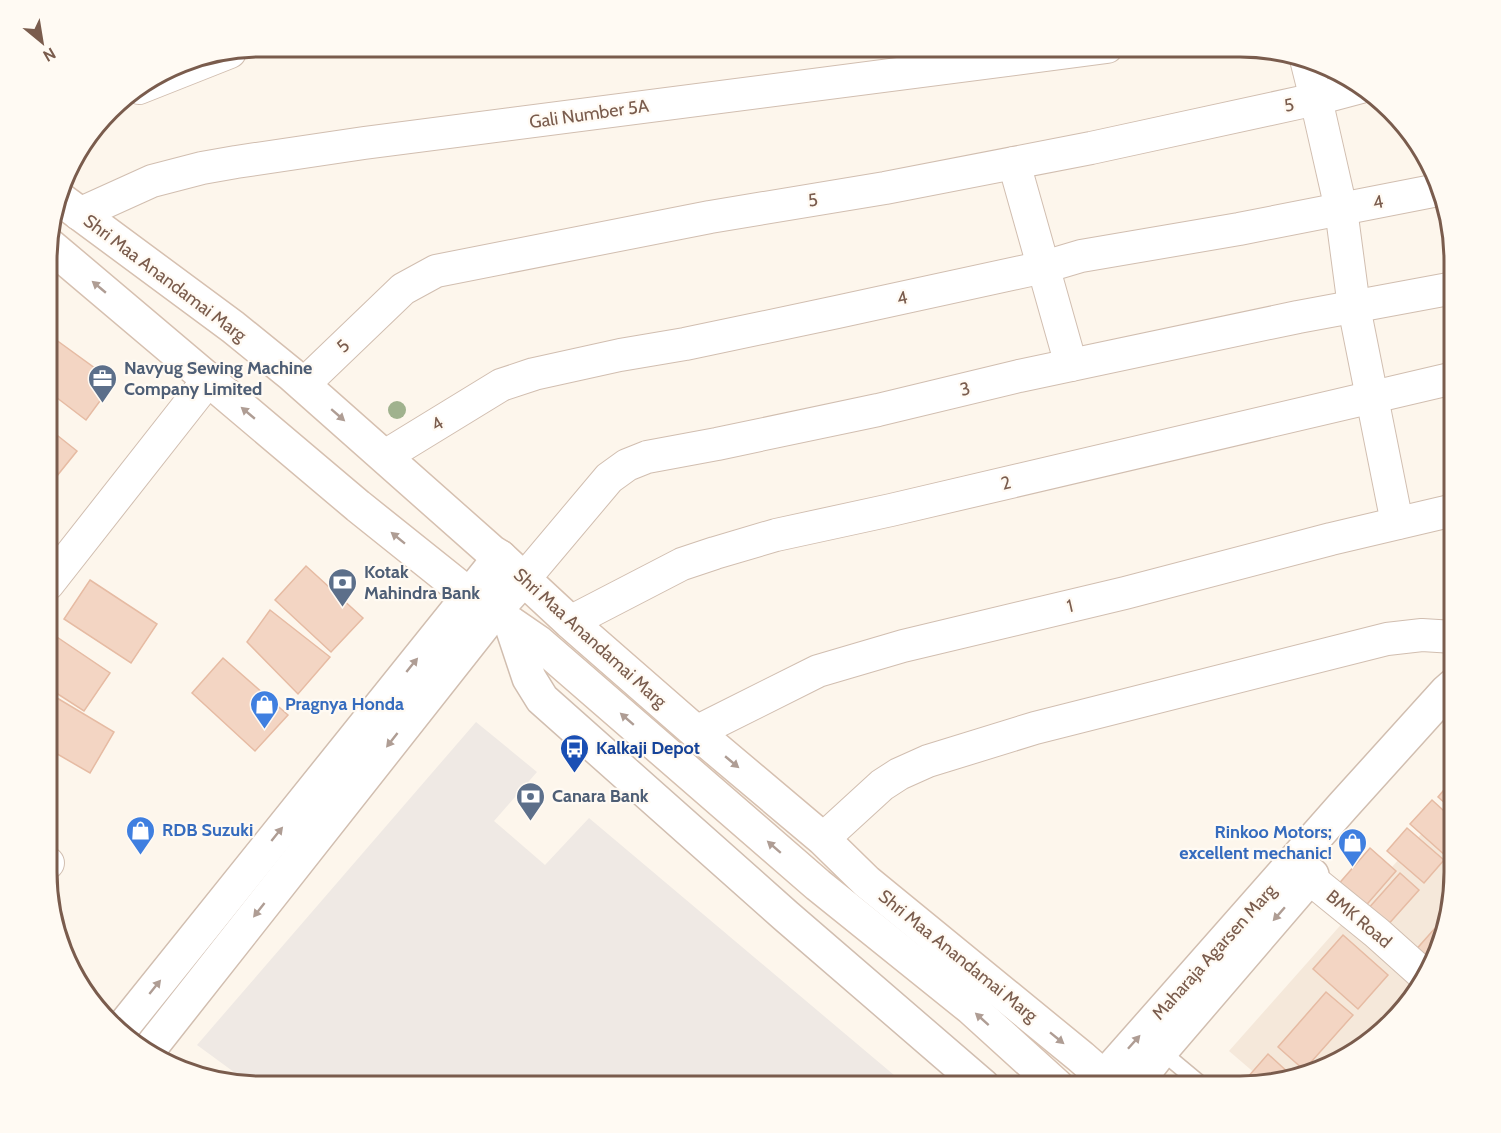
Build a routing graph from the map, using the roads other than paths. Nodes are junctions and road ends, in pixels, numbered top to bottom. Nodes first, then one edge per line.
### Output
1 (1030, 57) edge
2 (1309, 70) edge
3 (1351, 90) edge
4 (1316, 99) junction
5 (1014, 163) junction
6 (1431, 191) edge
7 (70, 206) edge
8 (1341, 209) junction
9 (58, 252) edge
10 (1044, 267) junction
11 (1444, 290) edge
12 (1354, 307) junction
13 (1071, 365) junction
14 (208, 379) junction
15 (1444, 380) edge
16 (303, 385) junction
17 (1373, 397) junction
18 (385, 456) junction
19 (1444, 512) edge
20 (1397, 524) junction
21 (500, 556) junction
22 (57, 572) edge
23 (524, 579) junction
24 (491, 610) junction
25 (570, 622) junction
26 (1444, 636) edge
27 (1444, 695) edge
28 (1444, 721) edge
29 (696, 732) junction
30 (823, 839) junction
31 (1301, 871) junction
32 (818, 885) junction
33 (786, 916) junction
34 (1419, 970) edge
35 (126, 1025) edge
36 (152, 1045) edge
37 (1161, 1051) junction
38 (971, 1076) edge
39 (1046, 1076) edge
40 (1102, 1076) edge
41 (1119, 1076) edge
42 (1124, 1076) edge
43 (1191, 1076) edge

1 - 7 street, Gali Number 5A
2 - 4 street
3 - 4 street, 5
4 - 5 street, 5
4 - 8 street
5 - 10 street
5 - 16 street, 5
6 - 8 street, 4
7 - 16 street, Shri Maa Anandamai Marg
8 - 10 street, 4
8 - 12 street
14 -> 9 street, Shri Maa Anandamai Marg
10 - 13 street
10 - 18 street, 4
11 - 12 street, 3
12 - 13 street, 3
12 - 17 street
13 - 23 street, 3
14 - 22 street
24 -> 14 street, Shri Maa Anandamai Marg
15 - 17 street, 2
16 -> 18 street, Shri Maa Anandamai Marg
17 - 20 street
17 - 25 street, 2
18 - 21 street, Shri Maa Anandamai Marg
19 - 20 street, 1
20 - 29 street, 1
21 - 23 street, Shri Maa Anandamai Marg
21 - 24 street
23 - 24 street
23 - 25 street, Shri Maa Anandamai Marg
32 -> 24 street, Shri Maa Anandamai Marg
24 - 33 street
35 -> 24 street
24 -> 36 street
25 - 29 street, Shri Maa Anandamai Marg
26 - 30 street
27 - 31 street, Maharaja Agarsen Marg
28 - 31 street, Maharaja Agarsen Marg
29 -> 30 street, Shri Maa Anandamai Marg
30 -> 40 street, Shri Maa Anandamai Marg
31 - 34 street, BMK Road
31 -> 37 street, Maharaja Agarsen Marg
41 -> 31 street, Maharaja Agarsen Marg
32 - 33 street
39 -> 32 street, Shri Maa Anandamai Marg
33 - 38 street
37 - 42 street, Maharaja Agarsen Marg
37 - 43 lane

